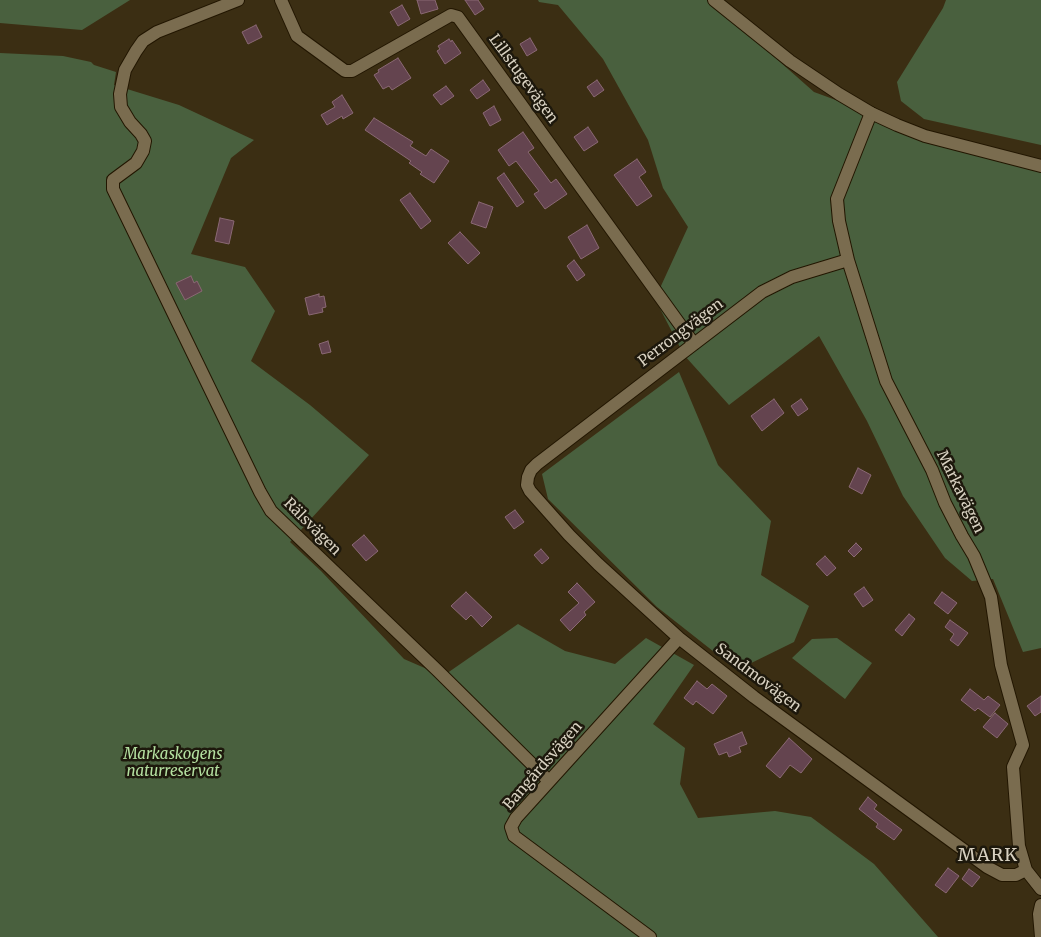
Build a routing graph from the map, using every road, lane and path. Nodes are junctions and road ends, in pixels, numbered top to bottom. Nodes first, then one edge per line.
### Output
1 (238, 0) edge
2 (281, 0) edge
3 (714, 0) edge
4 (871, 113) junction
5 (1041, 166) edge
6 (848, 260) junction
7 (694, 344) junction
8 (547, 456) joint
9 (679, 638) junction
10 (549, 781) junction
11 (1026, 870) junction
12 (1041, 889) edge
13 (1041, 905) edge
14 (650, 937) edge
15 (1041, 937) edge

1 - 10 street, Rälsvägen
2 - 7 street, Lillstugevägen
3 - 4 street
4 - 5 street
4 - 6 street, Markavägen
6 - 7 street, Perrongvägen
6 - 11 street, Markavägen
7 - 8 street, Perrongvägen
8 - 9 street, Sandmovägen
9 - 10 street, Bangårdsvägen
9 - 11 street, Sandmovägen
10 - 14 street, Bangårdsvägen
11 - 12 street, Markavägen
13 - 15 street

